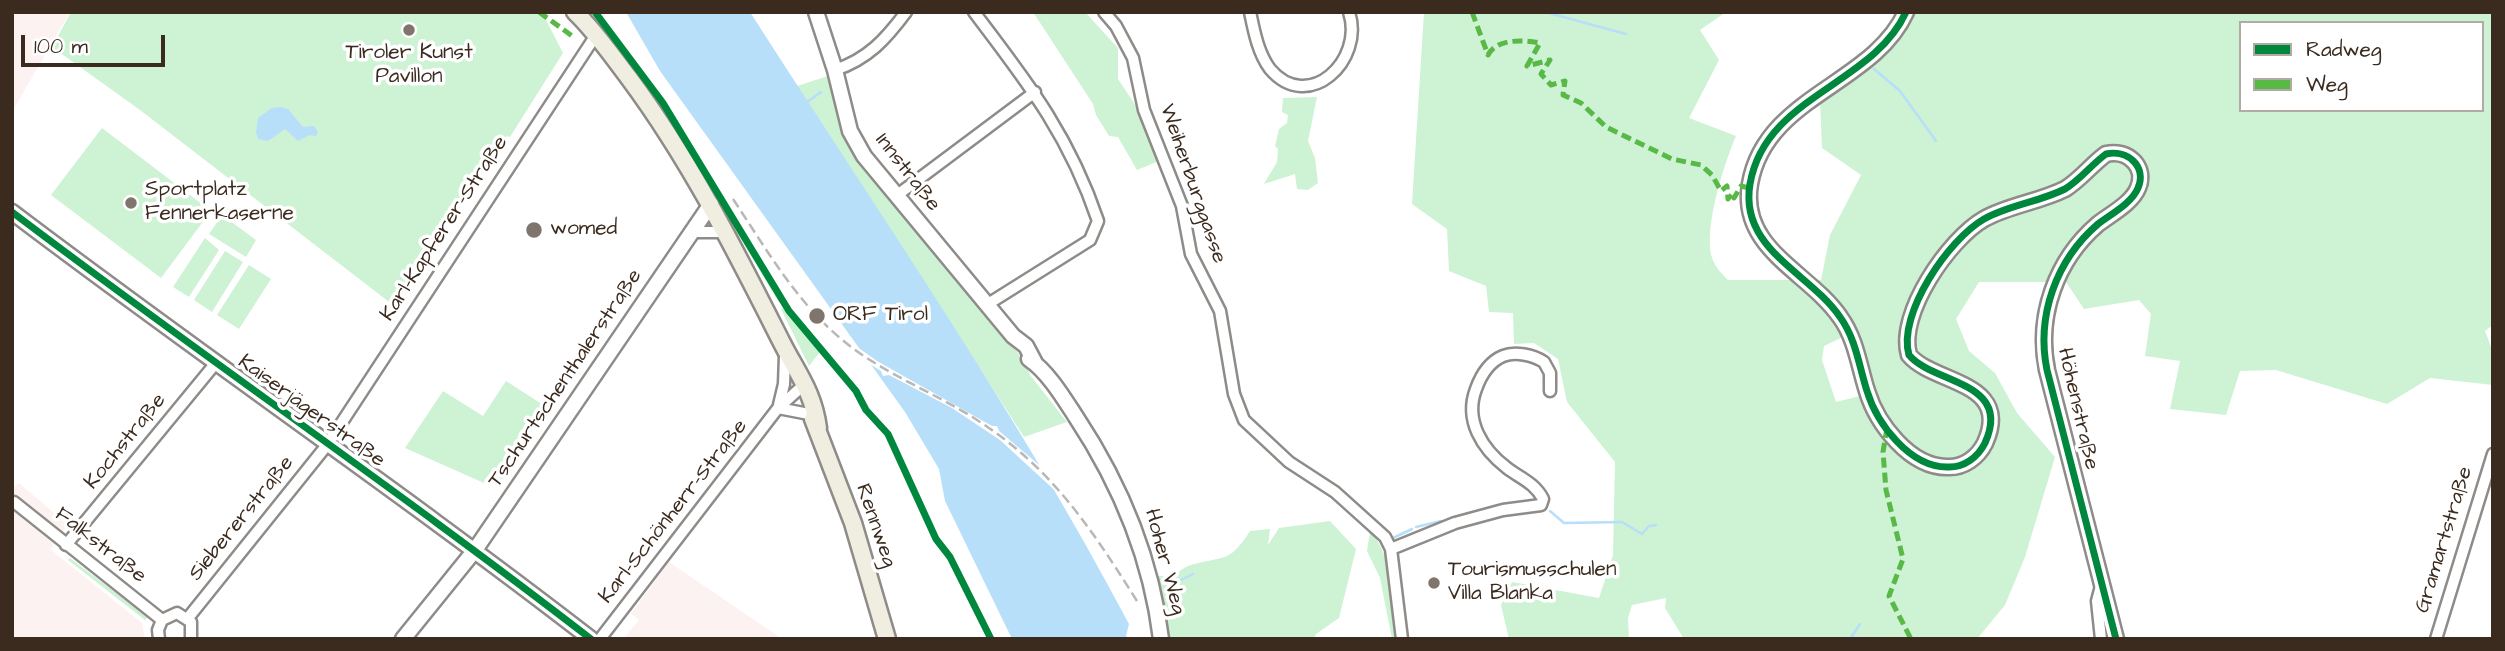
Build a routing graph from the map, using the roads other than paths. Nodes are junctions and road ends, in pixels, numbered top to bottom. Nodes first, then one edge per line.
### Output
1 (575, 12) edge
2 (816, 12) edge
3 (906, 12) edge
4 (974, 12) edge
5 (1104, 12) edge
6 (1250, 12) edge
7 (1349, 12) edge
8 (1906, 12) edge
9 (596, 35) junction
10 (835, 70) junction
11 (1035, 92) junction
12 (896, 196) junction
13 (711, 204) junction
14 (12, 212) edge
15 (691, 232) junction
16 (726, 232) junction
17 (988, 304) junction
18 (784, 350) junction
19 (215, 364) junction
20 (802, 386) junction
21 (1550, 391) dead end
22 (778, 408) junction
23 (814, 421) junction
24 (327, 445) junction
25 (2493, 454) edge
26 (1104, 460) joint
27 (14, 502) dead end
28 (66, 545) junction
29 (1391, 549) junction
30 (475, 550) junction
31 (2102, 582) junction
32 (188, 618) junction
33 (162, 620) junction
34 (159, 639) edge
35 (191, 639) edge
36 (403, 639) edge
37 (591, 639) edge
38 (600, 639) edge
39 (887, 639) edge
40 (1161, 639) edge
41 (1402, 639) edge
42 (2101, 639) edge
43 (2116, 639) edge
44 (2436, 639) edge

1 - 9 main road, Rennweg
2 - 10 street, Innstraße
3 - 10 street
4 - 11 street
5 - 29 street, Weiherburggasse
6 - 7 street
8 - 31 street, Höhenstraße
9 - 13 main road, Rennweg
9 - 24 street, Karl-Kapferer-Straße
10 - 12 street, Innstraße
11 - 12 street
11 - 17 street
12 - 17 street, Innstraße
13 - 15 street, Tschurtschenthalerstraße
13 - 16 main road, Rennweg
14 - 19 street, Kaiserjägerstraße
15 - 16 street
15 - 30 street, Tschurtschenthalerstraße
16 - 18 main road, Rennweg
17 - 26 street, Innstraße
18 - 20 main road, Rennweg
18 - 22 street, Karl-Schönherr-Straße
19 - 24 street, Kaiserjägerstraße
19 - 28 street, Kochstraße
20 - 22 street, Karl-Schönherr-Straße
20 - 23 main road, Rennweg
21 - 29 street
22 - 23 street
22 - 38 street, Karl-Schönherr-Straße
23 - 39 main road, Rennweg
24 - 30 street, Kaiserjägerstraße
24 - 32 street, Siebererstraße
25 - 44 street, Gramartstraße
26 - 40 street, Hoher Weg
27 - 28 street, Falkstraße
28 - 33 street, Falkstraße
29 - 41 street
30 - 36 street, Tschurtschenthalerstraße
30 - 37 street, Kaiserjägerstraße
31 - 42 street, Höhenstraße
31 - 43 street, Höhenstraße
32 - 33 street
32 - 35 street
33 - 34 street

